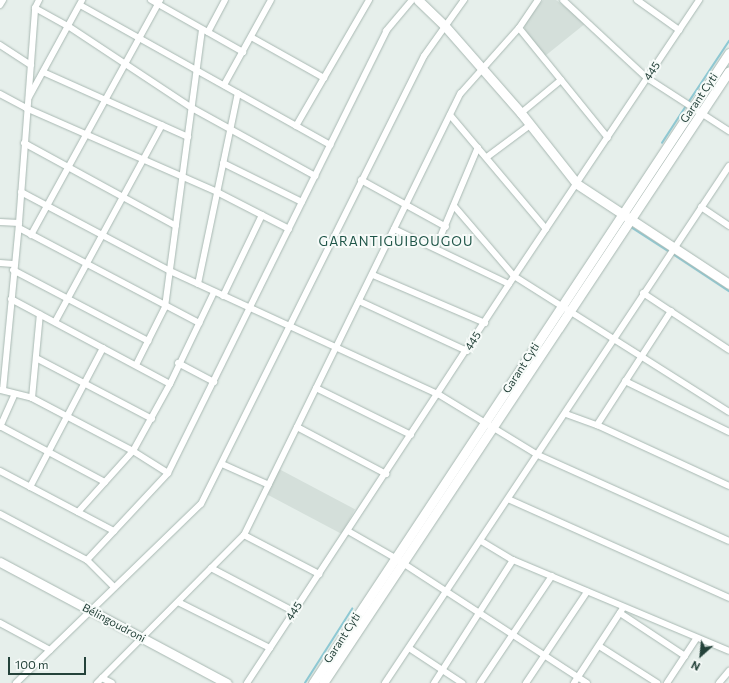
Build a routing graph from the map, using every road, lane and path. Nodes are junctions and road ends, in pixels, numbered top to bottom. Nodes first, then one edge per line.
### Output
1 (3, 0) edge
2 (39, 0) edge
3 (150, 0) edge
4 (225, 0) edge
5 (271, 0) edge
6 (369, 0) edge
7 (412, 0) edge
8 (418, 0) edge
9 (464, 0) edge
10 (538, 0) edge
11 (563, 0) edge
12 (637, 0) edge
13 (699, 0) edge
14 (81, 2) edge
15 (159, 2) edge
16 (0, 5) edge
17 (35, 8) junction
18 (444, 25) junction
19 (68, 26) junction
20 (519, 28) junction
21 (205, 30) junction
22 (679, 30) junction
23 (251, 37) junction
24 (139, 38) junction
25 (0, 45) edge
26 (243, 52) junction
27 (729, 53) edge
28 (125, 64) junction
29 (31, 66) junction
30 (481, 68) junction
31 (197, 70) junction
32 (729, 71) edge
33 (43, 72) junction
34 (324, 78) junction
35 (647, 78) junction
36 (561, 80) junction
37 (224, 85) junction
38 (238, 93) junction
39 (0, 94) edge
40 (28, 100) junction
41 (105, 100) junction
42 (693, 107) junction
43 (26, 108) junction
44 (192, 108) junction
45 (521, 113) junction
46 (701, 113) junction
47 (450, 115) junction
48 (530, 125) junction
49 (162, 126) junction
50 (296, 126) junction
51 (231, 130) junction
52 (729, 131) edge
53 (86, 134) junction
54 (188, 137) junction
55 (608, 138) junction
56 (24, 143) junction
57 (330, 145) junction
58 (478, 147) junction
59 (487, 157) junction
60 (143, 160) junction
61 (223, 163) junction
62 (729, 166) edge
63 (68, 167) junction
64 (315, 176) junction
65 (183, 177) junction
66 (361, 180) junction
67 (577, 184) junction
68 (21, 192) junction
69 (217, 192) junction
70 (123, 197) junction
71 (302, 202) junction
72 (406, 205) junction
73 (47, 206) junction
74 (454, 206) junction
75 (701, 207) junction
76 (623, 214) junction
77 (262, 215) junction
78 (631, 219) junction
79 (0, 222) edge
80 (19, 226) junction
81 (176, 226) junction
82 (729, 226) edge
83 (446, 227) junction
84 (394, 228) junction
85 (546, 228) junction
86 (289, 229) junction
87 (31, 235) junction
88 (102, 235) junction
89 (436, 247) junction
90 (673, 247) junction
91 (0, 263) edge
92 (86, 264) junction
93 (13, 267) junction
94 (170, 271) junction
95 (373, 275) junction
96 (514, 276) junction
97 (198, 284) junction
98 (509, 284) junction
99 (729, 284) edge
100 (214, 292) junction
101 (643, 293) junction
102 (223, 296) junction
103 (11, 299) junction
104 (68, 299) junction
105 (359, 301) junction
106 (165, 306) junction
107 (561, 307) junction
108 (250, 308) junction
109 (671, 311) junction
110 (570, 312) junction
111 (40, 314) junction
112 (55, 322) junction
113 (198, 323) junction
114 (485, 323) junction
115 (289, 326) junction
116 (614, 337) junction
117 (148, 341) junction
118 (336, 347) junction
119 (0, 348) edge
120 (8, 348) junction
121 (103, 348) junction
122 (729, 350) edge
123 (467, 351) junction
124 (641, 356) junction
125 (36, 358) junction
126 (178, 363) junction
127 (136, 365) junction
128 (625, 381) junction
129 (214, 382) junction
130 (85, 383) junction
131 (170, 384) junction
132 (316, 388) junction
133 (2, 390) edge
134 (15, 394) junction
135 (438, 394) junction
136 (32, 398) junction
137 (729, 412) edge
138 (566, 414) junction
139 (67, 416) junction
140 (152, 419) junction
141 (484, 423) junction
142 (597, 425) junction
143 (0, 426) edge
144 (297, 427) junction
145 (492, 429) junction
146 (729, 432) edge
147 (411, 435) junction
148 (133, 451) junction
149 (49, 452) junction
150 (538, 455) junction
151 (222, 464) junction
152 (0, 471) edge
153 (168, 473) junction
154 (386, 474) junction
155 (105, 482) junction
156 (269, 485) junction
157 (729, 486) edge
158 (30, 487) junction
159 (508, 499) junction
160 (78, 512) junction
161 (0, 514) edge
162 (114, 531) junction
163 (348, 531) junction
164 (244, 535) junction
165 (481, 541) junction
166 (729, 541) edge
167 (395, 558) junction
168 (86, 560) junction
169 (512, 560) junction
170 (0, 562) edge
171 (404, 563) junction
172 (211, 568) junction
173 (319, 574) junction
174 (552, 576) junction
175 (114, 587) junction
176 (447, 591) junction
177 (587, 592) junction
178 (729, 598) edge
179 (178, 602) junction
180 (90, 610) junction
181 (293, 611) junction
182 (622, 611) junction
183 (481, 613) junction
184 (1, 625) edge
185 (513, 634) junction
186 (142, 638) junction
187 (696, 639) junction
188 (599, 646) junction
189 (270, 648) junction
190 (409, 648) junction
191 (50, 650) junction
192 (729, 651) edge
193 (545, 655) junction
194 (685, 656) junction
195 (442, 670) junction
196 (729, 671) edge
197 (578, 677) junction
198 (102, 678) junction
199 (16, 683) edge
200 (97, 683) edge
201 (112, 683) edge
202 (227, 683) edge
203 (247, 683) edge
204 (313, 683) edge
205 (323, 683) edge
206 (385, 683) edge
207 (434, 683) edge
208 (462, 683) edge
209 (480, 683) edge
210 (526, 683) edge
211 (574, 683) edge
212 (587, 683) edge
213 (657, 683) edge
214 (667, 683) edge
215 (719, 683) edge

1 - 16 street
2 - 17 street
3 - 15 street
4 - 21 street
5 - 23 street
6 - 34 street
7 - 57 street
8 - 18 main road
9 - 18 street
10 - 20 street
11 - 35 street
12 - 22 street
13 - 22 street, 445
14 - 19 street
14 - 24 street
15 - 21 street
15 - 24 street
17 - 19 street
17 - 29 street
18 - 30 main road
18 - 66 street
19 - 28 street
19 - 33 street
20 - 30 street
20 - 36 street
21 - 26 street
21 - 31 street
22 - 35 street, 445
23 - 26 street
23 - 34 street
24 - 28 street
24 - 31 street
25 - 29 street
26 - 37 street
27 - 42 main road, Garant Cyti
28 - 41 street
28 - 44 street
29 - 40 street
30 - 45 main road
30 - 47 street
31 - 37 street
31 - 44 street
32 - 46 main road, Garant Cyti
33 - 40 street
33 - 41 street
34 - 50 street
35 - 42 street
35 - 55 street, 445
36 - 45 street
36 - 55 street
37 - 38 street
38 - 50 street
38 - 51 street
39 - 43 street
40 - 43 street
41 - 49 street
41 - 53 street
42 - 46 street
42 - 76 main road, Garant Cyti
43 - 53 street
43 - 56 street
44 - 51 street
44 - 54 street
45 - 48 main road
46 - 52 street
46 - 78 main road, Garant Cyti
47 - 58 street
47 - 72 street
48 - 59 street
48 - 67 main road
49 - 54 street
49 - 60 street
50 - 57 street
51 - 61 street
51 - 64 street
53 - 60 street
53 - 63 street
54 - 65 street
55 - 67 street, 445
56 - 63 street
56 - 68 street
57 - 64 street
58 - 59 street
58 - 74 street
59 - 85 street
60 - 65 street
60 - 70 street
61 - 69 street
61 - 71 street
62 - 75 street
63 - 70 street
63 - 73 street
64 - 71 street
65 - 69 street
65 - 81 street
66 - 72 street
66 - 115 street
67 - 76 main road
67 - 85 street, 445
68 - 73 street
68 - 80 street
69 - 77 street
69 - 97 street
70 - 81 street
70 - 88 street
71 - 86 street
72 - 83 street
72 - 84 street
73 - 87 street
73 - 88 street
74 - 83 street
74 - 96 street
75 - 82 street
75 - 90 street
76 - 78 main road
76 - 107 main road, Garant Cyti
77 - 86 street
77 - 102 street
78 - 90 main road
78 - 110 main road, Garant Cyti
79 - 80 street
80 - 87 street
80 - 93 street
81 - 94 street
83 - 89 street
84 - 89 street
84 - 95 street
85 - 96 street, 445
86 - 108 street
87 - 92 street
88 - 92 street
88 - 94 street
89 - 98 street
90 - 99 main road
90 - 101 street
91 - 93 street
92 - 104 street
92 - 106 street
93 - 103 street
93 - 104 street
94 - 97 street
94 - 106 street
95 - 105 street
95 - 114 street
96 - 98 street, 445
96 - 107 street
97 - 100 street
98 - 114 street, 445
100 - 102 street
100 - 113 street
101 - 109 street
101 - 116 street
102 - 108 street
103 - 111 street
103 - 120 street
104 - 112 street
104 - 117 street
105 - 118 street
105 - 123 street
106 - 113 street
106 - 117 street
107 - 110 street
107 - 141 main road, Garant Cyti
108 - 115 street
108 - 129 street
109 - 122 street
109 - 124 street
110 - 116 street
110 - 145 main road, Garant Cyti
111 - 112 street
111 - 125 street
112 - 121 street
113 - 126 street
114 - 123 street, 445
115 - 118 street
115 - 151 street
116 - 124 street
116 - 138 street
117 - 127 street
118 - 132 street
118 - 135 street
119 - 120 street
120 - 133 street
121 - 127 street
121 - 130 street
123 - 135 street, 445
124 - 128 street
124 - 137 street
125 - 130 street
125 - 136 street
126 - 129 street
126 - 131 street
127 - 131 street
128 - 142 street
128 - 146 street
129 - 153 street
130 - 139 street
130 - 140 street
131 - 140 street
132 - 144 street
132 - 147 street
133 - 134 street
134 - 136 street
134 - 143 street
135 - 141 street
135 - 147 street, 445
136 - 139 street
138 - 142 street
138 - 150 street
139 - 148 street
139 - 149 street
140 - 148 street
141 - 145 street
141 - 167 main road, Garant Cyti
142 - 157 street
143 - 149 street
144 - 154 street
144 - 156 street
145 - 150 street
145 - 171 main road, Garant Cyti
147 - 154 street, 445
148 - 153 street
148 - 155 street
149 - 155 street
149 - 158 street
150 - 159 street
150 - 166 street
151 - 156 street
151 - 175 street
152 - 158 street
153 - 162 street
154 - 163 street, 445
155 - 160 street
156 - 164 street
158 - 160 street
159 - 165 street
159 - 178 street
160 - 162 street
161 - 168 street
162 - 168 street
163 - 167 street
163 - 173 street, 445
164 - 172 street
164 - 173 street
165 - 169 street
165 - 176 street
167 - 171 street
167 - 204 main road, Garant Cyti
168 - 175 street
169 - 174 street
169 - 183 street
170 - 180 main road, Bélingoudroni
171 - 176 street
171 - 205 main road, Garant Cyti
172 - 179 street
172 - 181 street
173 - 181 street, 445
174 - 177 street
174 - 185 street
175 - 180 street
176 - 183 street
176 - 190 street
177 - 182 street
177 - 193 street
179 - 186 street
179 - 189 street
180 - 186 main road, Bélingoudroni
180 - 191 street
181 - 189 street, 445
182 - 187 street
182 - 188 street
182 - 194 street
183 - 185 street
183 - 195 street
184 - 191 street
185 - 193 street
185 - 209 street
186 - 198 street
186 - 202 main road, Bélingoudroni
187 - 192 street
187 - 194 street
188 - 197 street
188 - 213 street
189 - 203 street, 445
190 - 195 street
190 - 206 street
191 - 199 street
193 - 197 street
193 - 210 street
194 - 214 street
195 - 207 street
195 - 208 street
196 - 215 street
197 - 211 street
197 - 212 street
198 - 200 street
198 - 201 street

